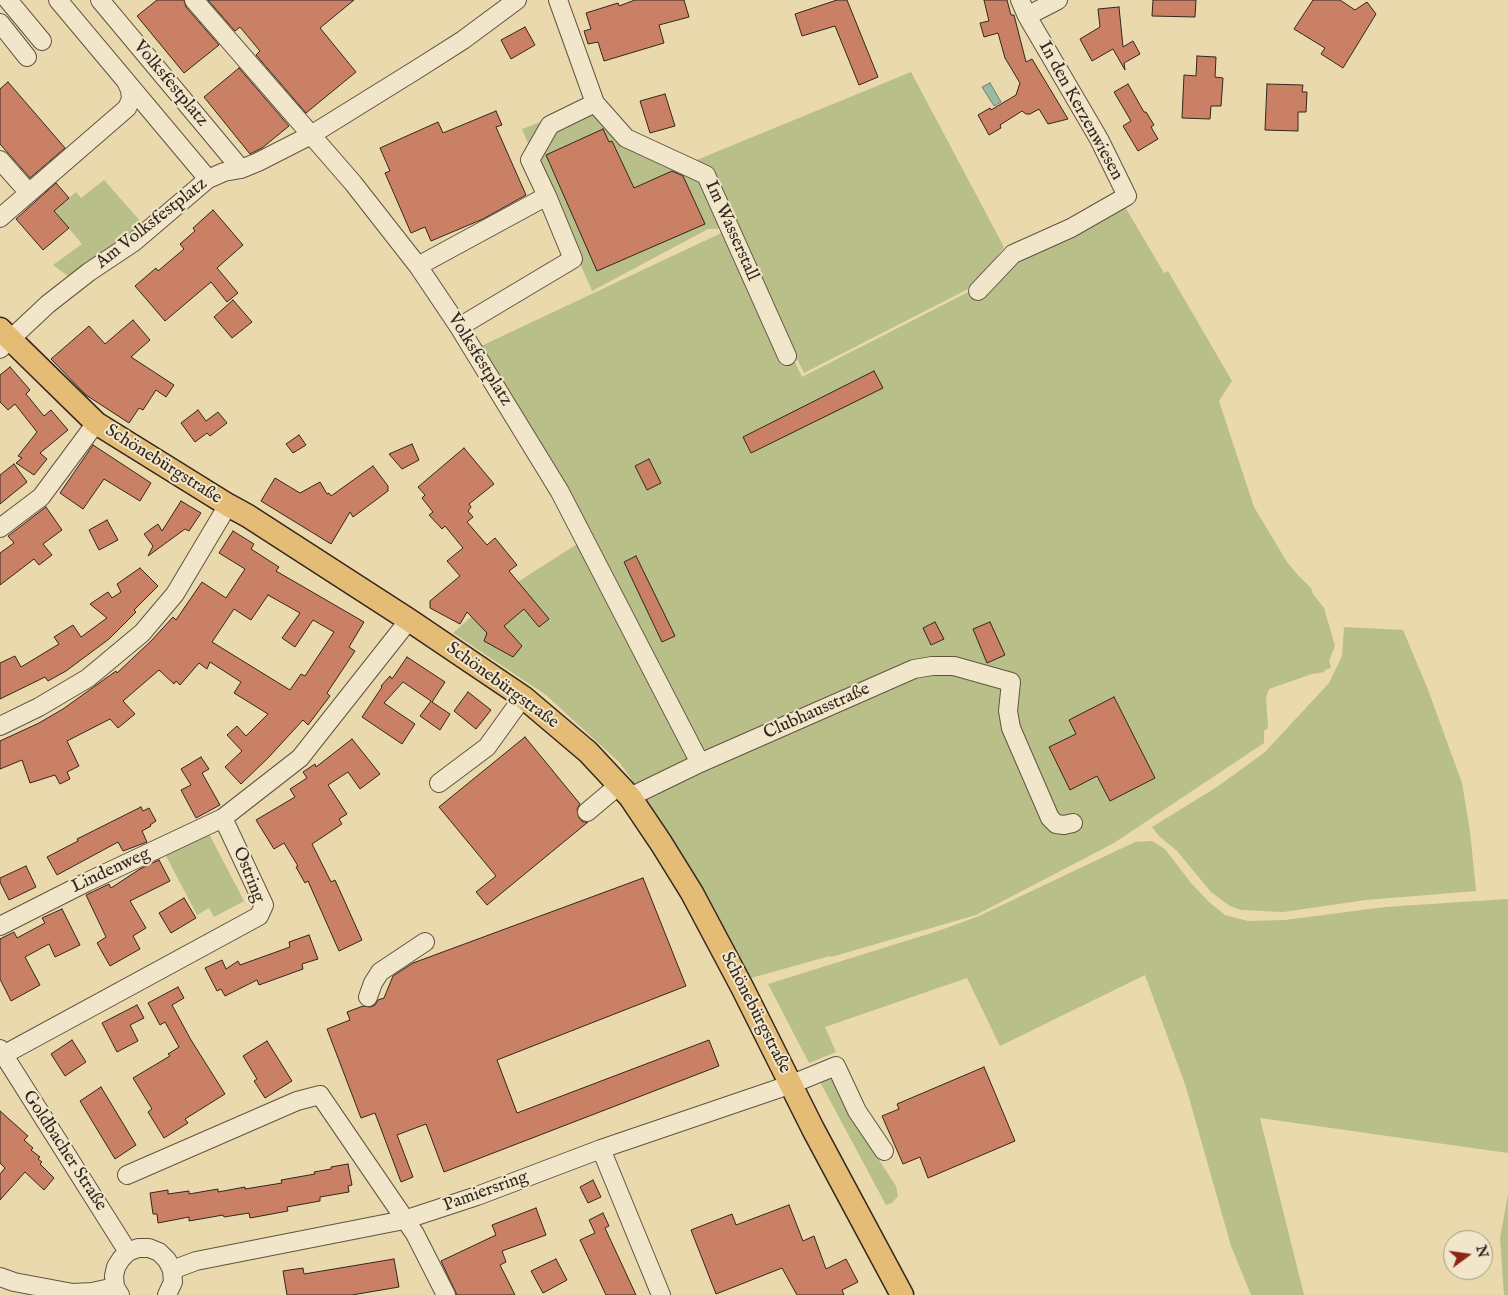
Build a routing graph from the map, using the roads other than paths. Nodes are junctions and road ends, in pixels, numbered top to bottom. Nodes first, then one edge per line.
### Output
1 (8, 0) edge
2 (58, 0) edge
3 (100, 0) edge
4 (194, 0) edge
5 (517, 0) edge
6 (558, 0) edge
7 (1020, 0) edge
8 (1058, 0) edge
9 (1027, 16) junction
10 (0, 24) edge
11 (42, 41) dead end
12 (27, 57) dead end
13 (126, 80) junction
14 (595, 103) junction
15 (311, 135) junction
16 (0, 160) edge
17 (241, 169) junction
18 (208, 180) junction
19 (29, 193) junction
20 (547, 196) junction
21 (3, 209) edge
22 (418, 266) junction
23 (978, 291) dead end
24 (459, 327) junction
25 (3, 340) edge
26 (787, 356) dead end
27 (96, 423) junction
28 (228, 505) junction
29 (0, 528) edge
30 (409, 620) junction
31 (523, 697) junction
32 (0, 726) edge
33 (700, 763) junction
34 (439, 783) dead end
35 (624, 791) junction
36 (587, 812) dead end
37 (223, 818) junction
38 (1073, 823) dead end
39 (0, 926) edge
40 (425, 942) dead end
41 (368, 998) dead end
42 (2, 1052) edge
43 (792, 1084) junction
44 (601, 1149) junction
45 (884, 1151) dead end
46 (127, 1175) dead end
47 (404, 1220) junction
48 (128, 1252) junction
49 (172, 1270) junction
50 (0, 1277) edge
51 (118, 1291) edge
52 (167, 1295) edge
53 (446, 1295) edge
54 (661, 1295) edge
55 (902, 1295) edge

1 - 11 street
2 - 13 street
3 - 17 street, Volksfestplatz
4 - 15 street, Volksfestplatz
5 - 15 street
6 - 14 street, Im Wasserstall
7 - 9 street, In den Kerzenwiesen
8 - 9 street
9 - 23 street, In den Kerzenwiesen
10 - 12 street
13 - 18 street
13 - 19 street
14 - 20 street
14 - 26 street, Im Wasserstall
15 - 17 street, Am Volksfestplatz
15 - 22 street, Volksfestplatz
16 - 19 street
17 - 18 street, Am Volksfestplatz
18 - 25 street, Am Volksfestplatz
19 - 21 street
20 - 22 street
20 - 24 street
22 - 24 street, Volksfestplatz
24 - 33 street, Volksfestplatz
25 - 27 main road, Schönebürgstraße
27 - 28 main road, Schönebürgstraße
27 - 29 street
28 - 30 main road, Schönebürgstraße
28 - 32 street
30 - 31 main road, Schönebürgstraße
30 - 37 street
31 - 34 street
31 - 35 main road, Schönebürgstraße
33 - 35 street, Clubhausstraße
33 - 38 street, Clubhausstraße
35 - 36 street, Clubhausstraße
35 - 43 main road, Schönebürgstraße
37 - 39 street, Lindenweg
37 - 42 street, Ostring
40 - 41 street
42 - 48 street, Goldbacher Straße
43 - 44 street, Pamiersring
43 - 45 street, Pamiersring
43 - 55 main road, Schönebürgstraße
44 - 47 street, Pamiersring
44 - 54 street
46 - 47 street
47 - 49 street, Pamiersring
47 - 53 street
48 - 49 street
48 - 51 street
49 - 52 street
50 - 51 street

